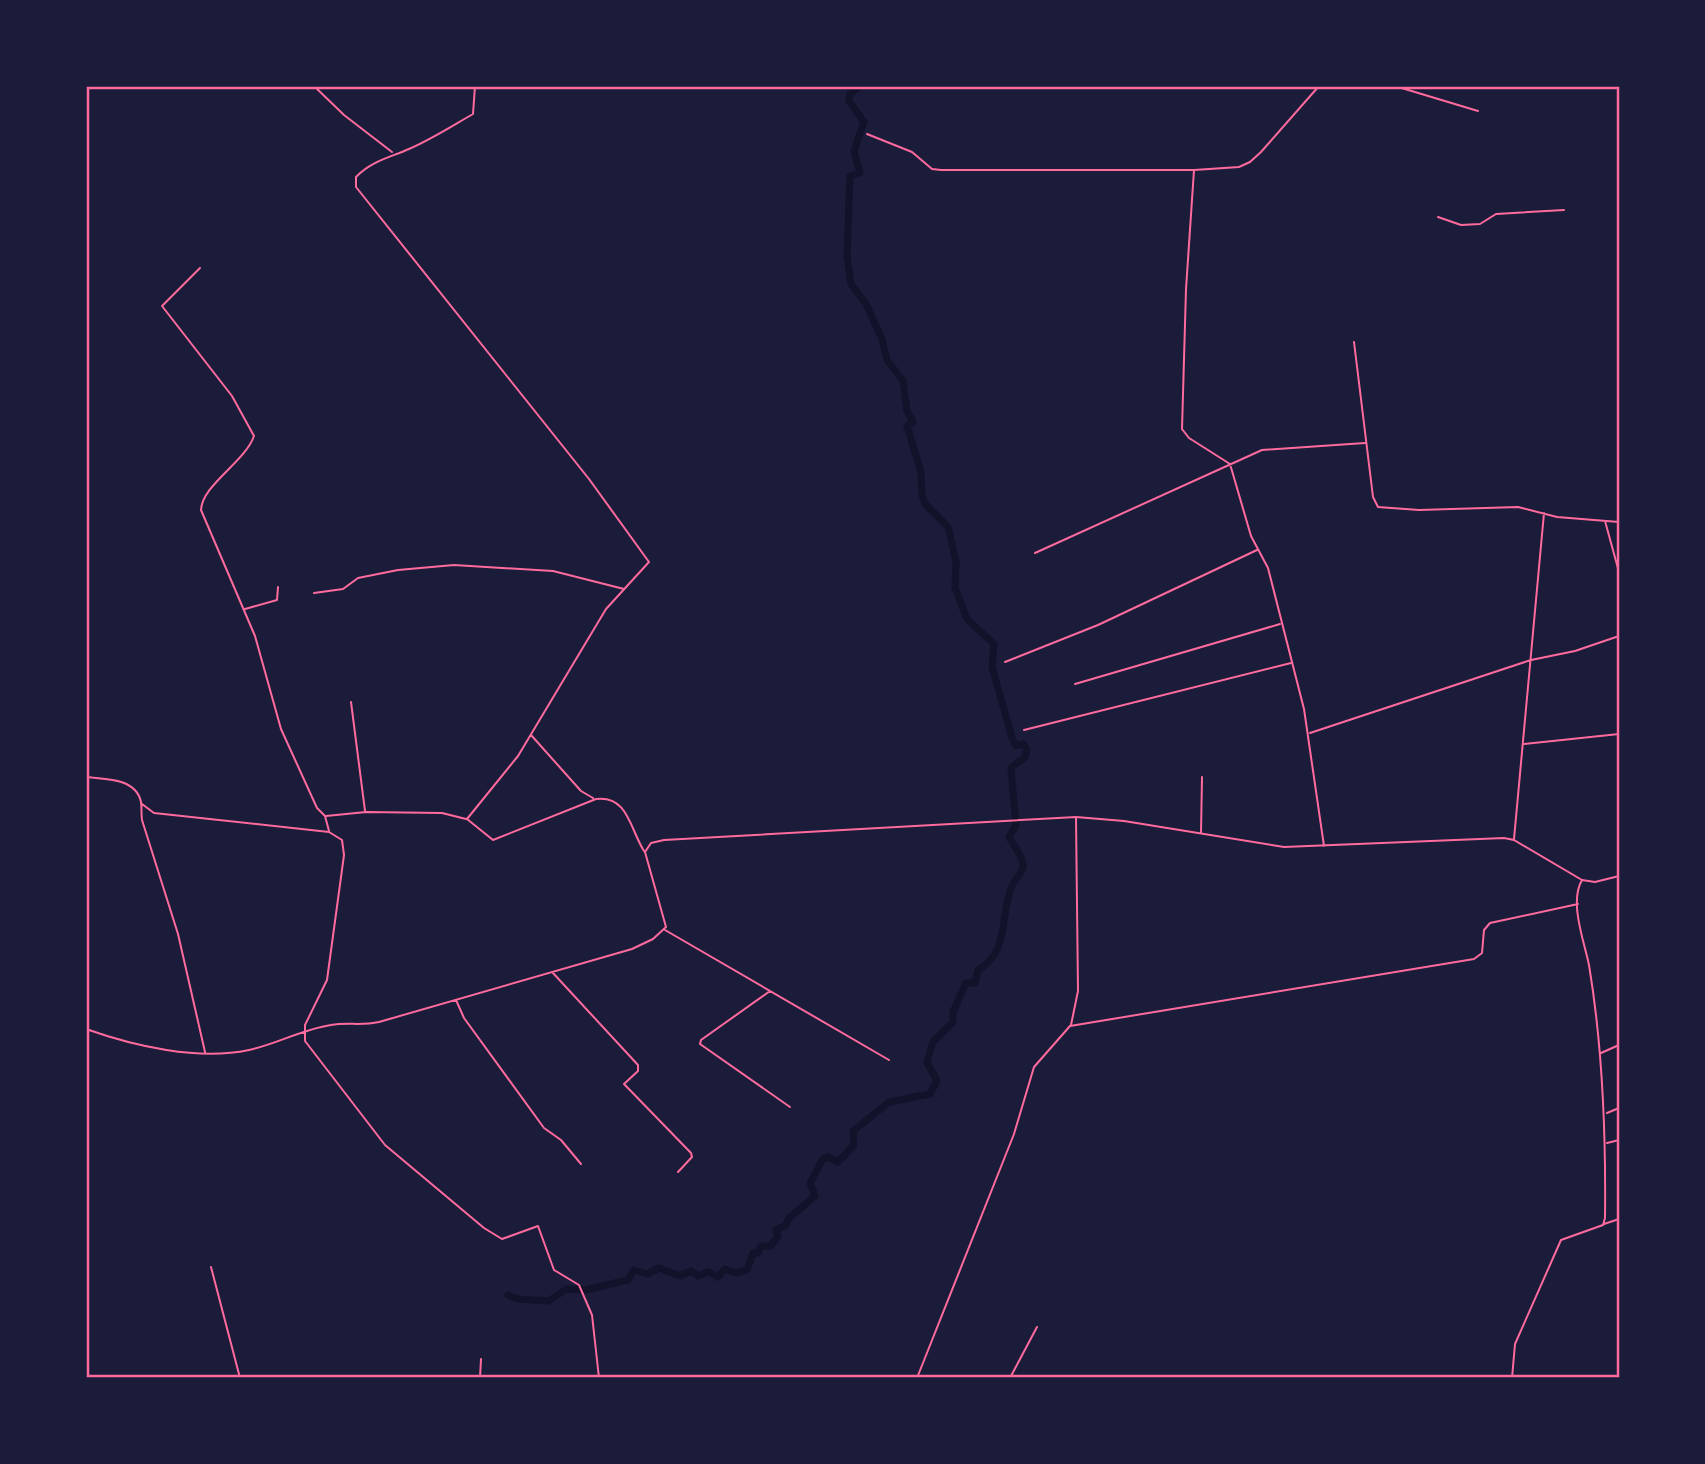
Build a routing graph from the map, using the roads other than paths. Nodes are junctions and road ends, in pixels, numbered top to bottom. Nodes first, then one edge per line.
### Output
1 (314, 86) edge
2 (475, 86) edge
3 (1319, 86) edge
4 (1395, 86) edge
5 (1478, 111) dead end
6 (867, 134) dead end
7 (393, 152) junction
8 (1194, 170) junction
9 (1564, 210) dead end
10 (1438, 217) dead end
11 (200, 268) dead end
12 (1354, 342) dead end
13 (1366, 443) junction
14 (1230, 464) junction
15 (1544, 513) junction
16 (1605, 520) junction
17 (1619, 522) edge
18 (1258, 550) junction
19 (1035, 552) dead end
20 (1619, 572) edge
21 (278, 587) dead end
22 (625, 589) junction
23 (314, 593) dead end
24 (244, 609) junction
25 (1282, 624) junction
26 (1619, 636) edge
27 (1531, 660) junction
28 (1005, 662) dead end
29 (1292, 663) junction
30 (1075, 684) dead end
31 (351, 702) dead end
32 (1024, 730) dead end
33 (1309, 733) junction
34 (531, 734) junction
35 (1619, 734) edge
36 (1523, 744) junction
37 (86, 777) edge
38 (1202, 777) dead end
39 (596, 799) junction
40 (142, 804) junction
41 (366, 812) junction
42 (325, 816) junction
43 (1076, 817) junction
44 (467, 819) junction
45 (329, 832) junction
46 (1201, 834) junction
47 (1514, 840) junction
48 (1324, 846) junction
49 (645, 852) junction
50 (1619, 876) edge
51 (1582, 880) junction
52 (1578, 904) junction
53 (664, 930) junction
54 (552, 972) junction
55 (770, 991) junction
56 (456, 999) junction
57 (1070, 1026) junction
58 (86, 1029) edge
59 (304, 1032) junction
60 (1619, 1045) edge
61 (205, 1053) junction
62 (1599, 1054) junction
63 (889, 1060) dead end
64 (790, 1107) dead end
65 (1619, 1108) edge
66 (1605, 1113) junction
67 (1619, 1140) edge
68 (1606, 1144) junction
69 (581, 1164) dead end
70 (678, 1172) dead end
71 (1619, 1219) edge
72 (1603, 1225) junction
73 (211, 1267) dead end
74 (1037, 1327) dead end
75 (481, 1360) dead end
76 (240, 1378) edge
77 (480, 1378) edge
78 (599, 1378) edge
79 (917, 1378) edge
80 (1010, 1378) edge
81 (1512, 1378) edge

1 - 7 street
2 - 7 street
3 - 8 street
4 - 5 street
6 - 8 street
7 - 22 street
8 - 14 street
9 - 10 street
11 - 24 street
12 - 13 street
13 - 14 street
13 - 15 street
14 - 18 street
14 - 19 street
15 - 16 street
15 - 27 street
16 - 17 street
16 - 20 street
18 - 25 street
18 - 28 street
21 - 24 street
22 - 23 street
22 - 34 street
24 - 42 street
25 - 29 street
25 - 30 street
26 - 27 street
27 - 33 street
27 - 36 street
29 - 32 street
29 - 33 street
31 - 41 street
33 - 48 street
34 - 39 street
34 - 44 street
35 - 36 street
36 - 47 street
37 - 40 street
38 - 46 street
39 - 44 street
39 - 49 street
40 - 45 street
40 - 61 street
41 - 42 street
41 - 44 street
42 - 45 street
43 - 46 street
43 - 49 street
43 - 57 street
45 - 59 street
46 - 48 street
47 - 48 street
47 - 51 street
49 - 53 street
50 - 51 street
51 - 52 street
52 - 57 street
52 - 62 street
53 - 54 street
53 - 55 street
54 - 56 street
54 - 70 street
55 - 63 street
55 - 64 street
56 - 59 street
56 - 69 street
57 - 79 street
58 - 61 street
59 - 61 street
59 - 78 street
60 - 62 street
62 - 66 street
65 - 66 street
66 - 68 street
67 - 68 street
68 - 72 street
71 - 72 street
72 - 81 street
73 - 76 street
74 - 80 street
75 - 77 street

